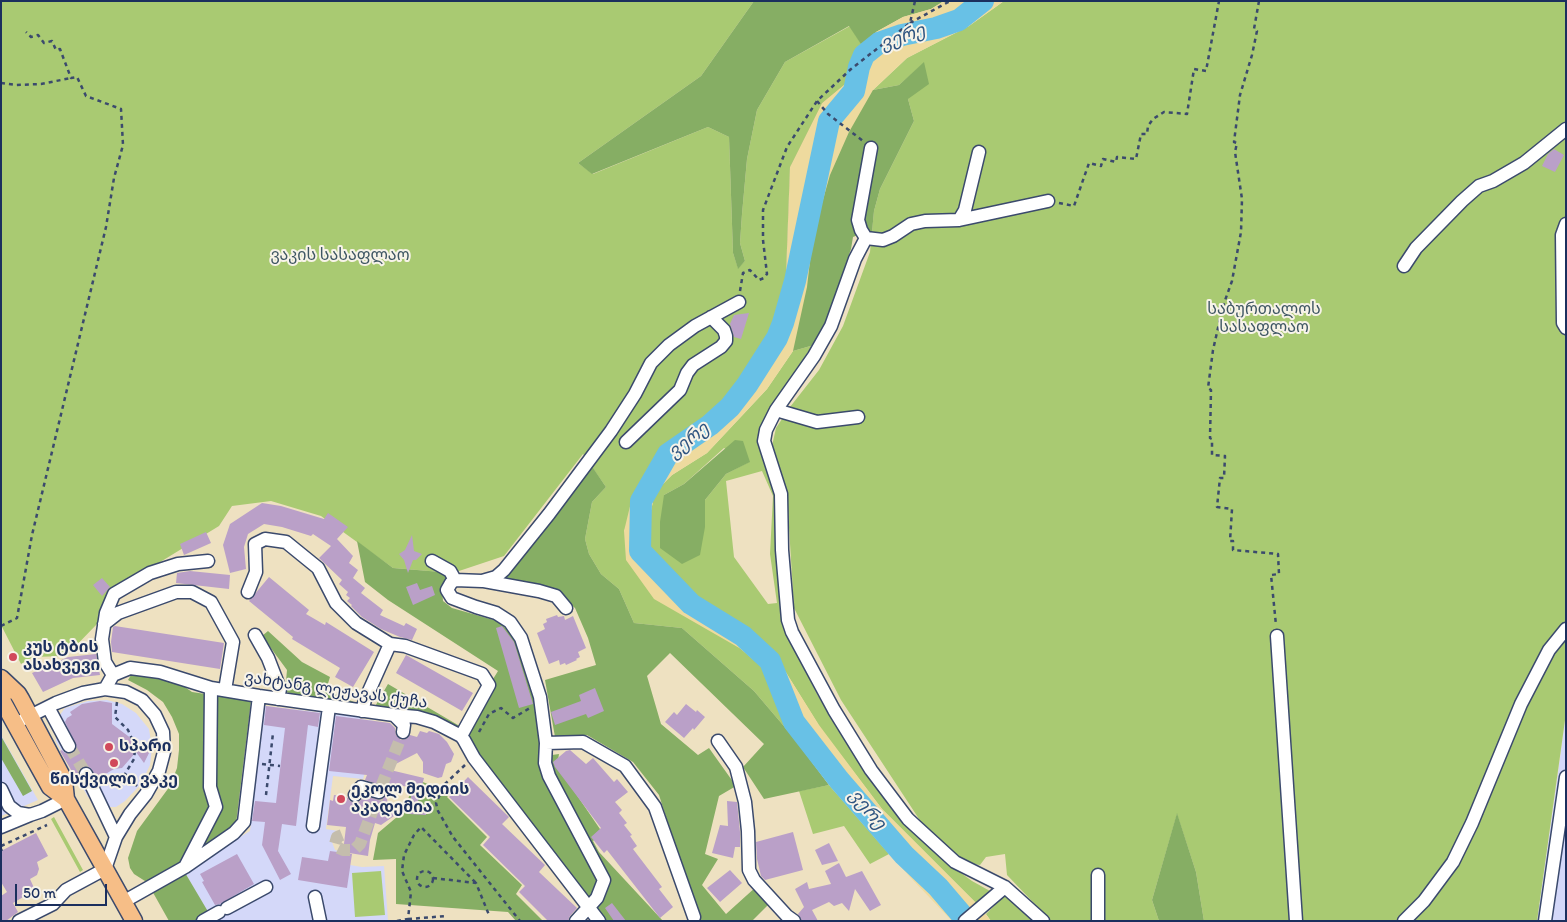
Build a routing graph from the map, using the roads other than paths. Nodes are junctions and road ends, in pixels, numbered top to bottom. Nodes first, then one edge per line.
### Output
1 (1566, 129) edge
2 (872, 148) road end
3 (979, 152) dead end
4 (1048, 201) road end
5 (959, 220) junction
6 (1566, 224) edge
7 (866, 238) junction
8 (1404, 266) dead end
9 (739, 302) road end
10 (711, 317) junction
11 (1566, 328) edge
12 (776, 410) junction
13 (858, 417) dead end
14 (626, 442) dead end
15 (208, 561) dead end
16 (432, 561) dead end
17 (455, 580) junction
18 (482, 581) junction
19 (248, 592) dead end
20 (566, 608) dead end
21 (104, 624) junction
22 (1566, 629) edge
23 (255, 635) dead end
24 (1277, 636) road end
25 (390, 644) junction
26 (113, 675) junction
27 (1, 678) edge
28 (1, 684) edge
29 (211, 688) junction
30 (112, 690) junction
31 (225, 690) junction
32 (259, 696) junction
33 (278, 699) junction
34 (48, 707) junction
35 (329, 707) junction
36 (362, 711) junction
37 (394, 715) junction
38 (30, 716) junction
39 (15, 724) junction
40 (403, 732) dead end
41 (464, 739) junction
42 (718, 741) dead end
43 (546, 743) junction
44 (70, 746) tunnel mouth
45 (86, 774) tunnel mouth
46 (1566, 777) edge
47 (1, 789) edge
48 (379, 792) dead end
49 (355, 795) dead end
50 (66, 799) junction
51 (30, 815) junction
52 (313, 826) dead end
53 (1, 827) edge
54 (116, 837) junction
55 (1560, 861) edge
56 (185, 867) junction
57 (105, 869) junction
58 (1098, 875) dead end
59 (266, 887) dead end
60 (1005, 887) junction
61 (315, 897) dead end
62 (123, 902) junction
63 (589, 908) junction
64 (694, 917) dead end
65 (19, 921) edge
66 (134, 921) edge
67 (203, 921) edge
68 (320, 921) edge
69 (576, 921) edge
70 (599, 921) edge
71 (794, 921) edge
72 (965, 921) edge
73 (1043, 921) edge
74 (1098, 921) edge
75 (1296, 921) edge
76 (1404, 921) edge
77 (1546, 921) edge

1 - 8 street
2 - 7 street
3 - 5 street
4 - 5 street
5 - 7 street
6 - 11 street
7 - 12 street
9 - 10 street
10 - 14 street
10 - 18 street
12 - 13 street
12 - 60 street
15 - 21 street
16 - 17 street
17 - 18 street
17 - 43 street
18 - 20 street
19 - 25 street
21 - 26 street
21 - 31 street
22 - 76 street
23 - 33 street
24 - 75 street
25 - 36 street
25 - 41 street
26 - 29 street, ვახტანგ ლეჟავას ქუჩა
26 - 30 street
27 - 38 main road
28 - 39 main road
29 - 31 street, ვახტანგ ლეჟავას ქუჩა
29 - 56 street
30 - 34 street
30 - 54 street
31 - 32 street, ვახტანგ ლეჟავას ქუჩა
32 - 33 street, ვახტანგ ლეჟავას ქუჩა
32 - 56 street
33 - 35 street, ვახტანგ ლეჟავას ქუჩა
34 - 38 street
34 - 44 street
35 - 36 street, ვახტანგ ლეჟავას ქუჩა
35 - 52 street
36 - 37 street, ვახტანგ ლეჟავას ქუჩა
37 - 40 street
37 - 41 street, ვახტანგ ლეჟავას ქუჩა
38 - 39 street
38 - 50 main road
39 - 50 main road
41 - 63 street
42 - 71 street
43 - 63 street
43 - 64 street
45 - 54 street
46 - 55 street
47 - 51 street
48 - 49 street
50 - 51 street
50 - 57 main road
51 - 53 street
54 - 57 street
55 - 77 street
56 - 62 street
57 - 62 main road
57 - 65 street
58 - 74 street
59 - 67 street
60 - 72 street
60 - 73 street
61 - 68 street
62 - 66 main road
63 - 69 street
63 - 70 street

